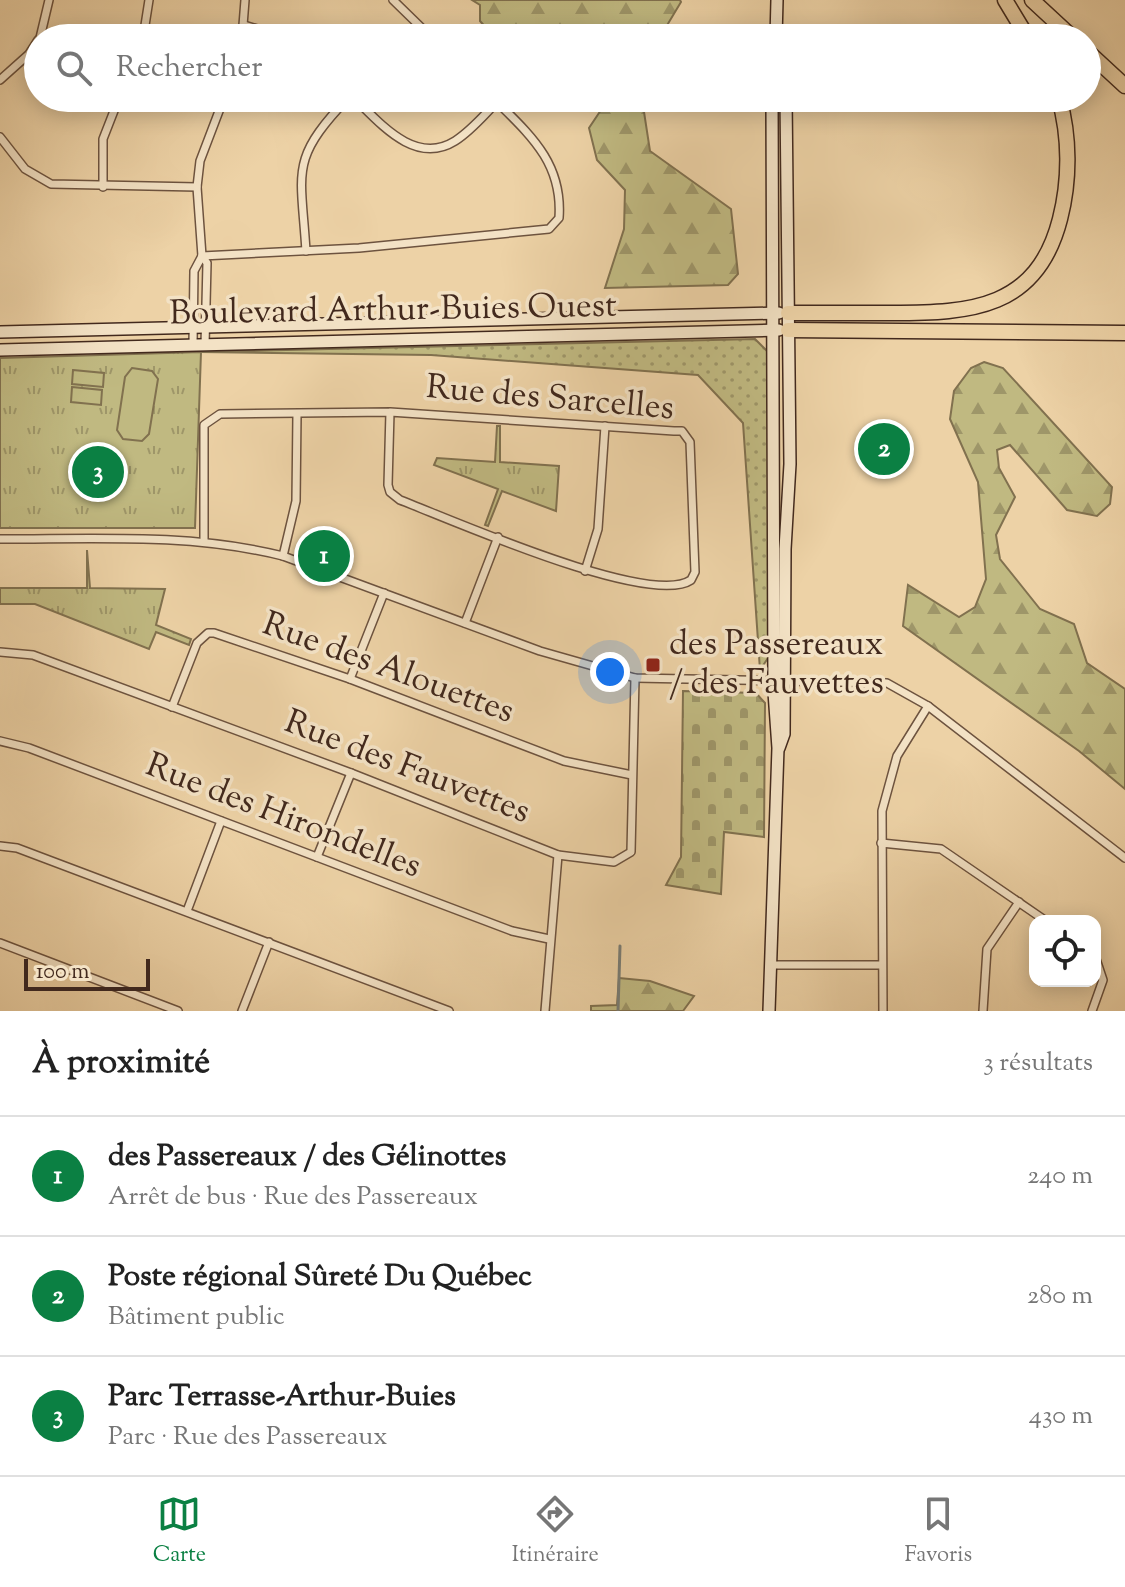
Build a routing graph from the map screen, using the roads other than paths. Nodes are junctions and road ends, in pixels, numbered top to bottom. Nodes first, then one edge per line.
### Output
1 (49, 0) edge
2 (149, 0) edge
3 (245, 0) edge
4 (393, 0) edge
5 (1005, 0) edge
6 (1032, 0) edge
7 (43, 24) edge
8 (145, 24) edge
9 (244, 24) edge
10 (418, 24) edge
11 (1020, 24) edge
12 (1058, 24) edge
13 (24, 58) edge
14 (1101, 64) edge
15 (0, 80) edge
16 (1125, 86) edge
17 (114, 112) edge
18 (218, 112) edge
19 (337, 112) edge
20 (368, 112) edge
21 (484, 112) edge
22 (507, 112) edge
23 (773, 112) edge
24 (786, 112) edge
25 (1061, 112) edge
26 (0, 137) edge
27 (103, 187) junction
28 (197, 187) junction
29 (306, 251) junction
30 (202, 256) junction
31 (781, 313) junction
32 (200, 326) junction
33 (781, 330) junction
34 (0, 332) edge
35 (1125, 333) edge
36 (199, 344) junction
37 (0, 350) edge
38 (390, 412) junction
39 (297, 414) junction
40 (605, 426) junction
41 (498, 537) junction
42 (0, 539) edge
43 (204, 540) junction
44 (283, 556) junction
45 (585, 571) junction
46 (384, 593) junction
47 (465, 623) junction
48 (0, 652) edge
49 (635, 678) junction
50 (350, 679) junction
51 (779, 682) junction
52 (928, 706) junction
53 (172, 707) junction
54 (0, 741) edge
55 (351, 773) junction
56 (632, 775) junction
57 (221, 821) junction
58 (881, 843) junction
59 (0, 846) edge
60 (558, 855) junction
61 (317, 857) junction
62 (1125, 858) edge
63 (1019, 902) junction
64 (187, 911) junction
65 (1037, 915) edge
66 (549, 939) junction
67 (269, 942) junction
68 (0, 943) edge
69 (770, 965) junction
70 (881, 965) junction
71 (1101, 987) edge
72 (178, 1011) edge
73 (242, 1011) edge
74 (449, 1011) edge
75 (545, 1011) edge
76 (769, 1011) edge
77 (883, 1011) edge
78 (983, 1011) edge
79 (1092, 1011) edge

1 - 7 street
2 - 8 street
3 - 9 street
4 - 10 street
5 - 11 highway
6 - 12 highway
13 - 15 street
14 - 16 highway
17 - 27 street
18 - 28 street
19 - 29 street
20 - 21 street
22 - 29 street
23 - 31 street
24 - 31 street
25 - 31 highway
26 - 27 street
27 - 28 street
28 - 30 street
29 - 30 street
30 - 32 street
30 - 32 street
31 - 32 street, Boulevard Arthur-Buies Ouest
31 - 33 street
32 - 34 street, Boulevard Arthur-Buies Ouest
32 - 36 street
33 - 35 highway
33 - 36 street, Boulevard Arthur-Buies Ouest
33 - 51 street
36 - 37 street, Boulevard Arthur-Buies Ouest
38 - 39 street, Rue des Sarcelles
38 - 40 street, Rue des Sarcelles
38 - 41 street, Rue des Sarcelles
39 - 43 street, Rue des Sarcelles
39 - 44 street
40 - 45 street
40 - 45 street, Rue des Sarcelles
41 - 45 street, Rue des Sarcelles
41 - 47 street
42 - 43 street
43 - 44 street
44 - 46 street
46 - 47 street
46 - 50 street
47 - 49 street
48 - 53 street, Rue des Fauvettes
49 - 51 street
49 - 56 street, Rue des Fauvettes
50 - 53 street, Rue des Alouettes
50 - 56 street, Rue des Alouettes
51 - 52 street
51 - 69 street
52 - 58 street
52 - 62 street
53 - 55 street, Rue des Fauvettes
54 - 57 street, Rue des Hirondelles
55 - 60 street, Rue des Fauvettes
55 - 61 street
56 - 60 street, Rue des Fauvettes
57 - 61 street, Rue des Hirondelles
57 - 64 street
58 - 63 street
58 - 70 street
59 - 64 street
60 - 66 street
61 - 66 street, Rue des Hirondelles
63 - 65 street
63 - 78 street
64 - 67 street
66 - 75 street
67 - 73 street
67 - 74 street
68 - 72 street
69 - 70 street
69 - 76 street
70 - 77 street
71 - 79 street

